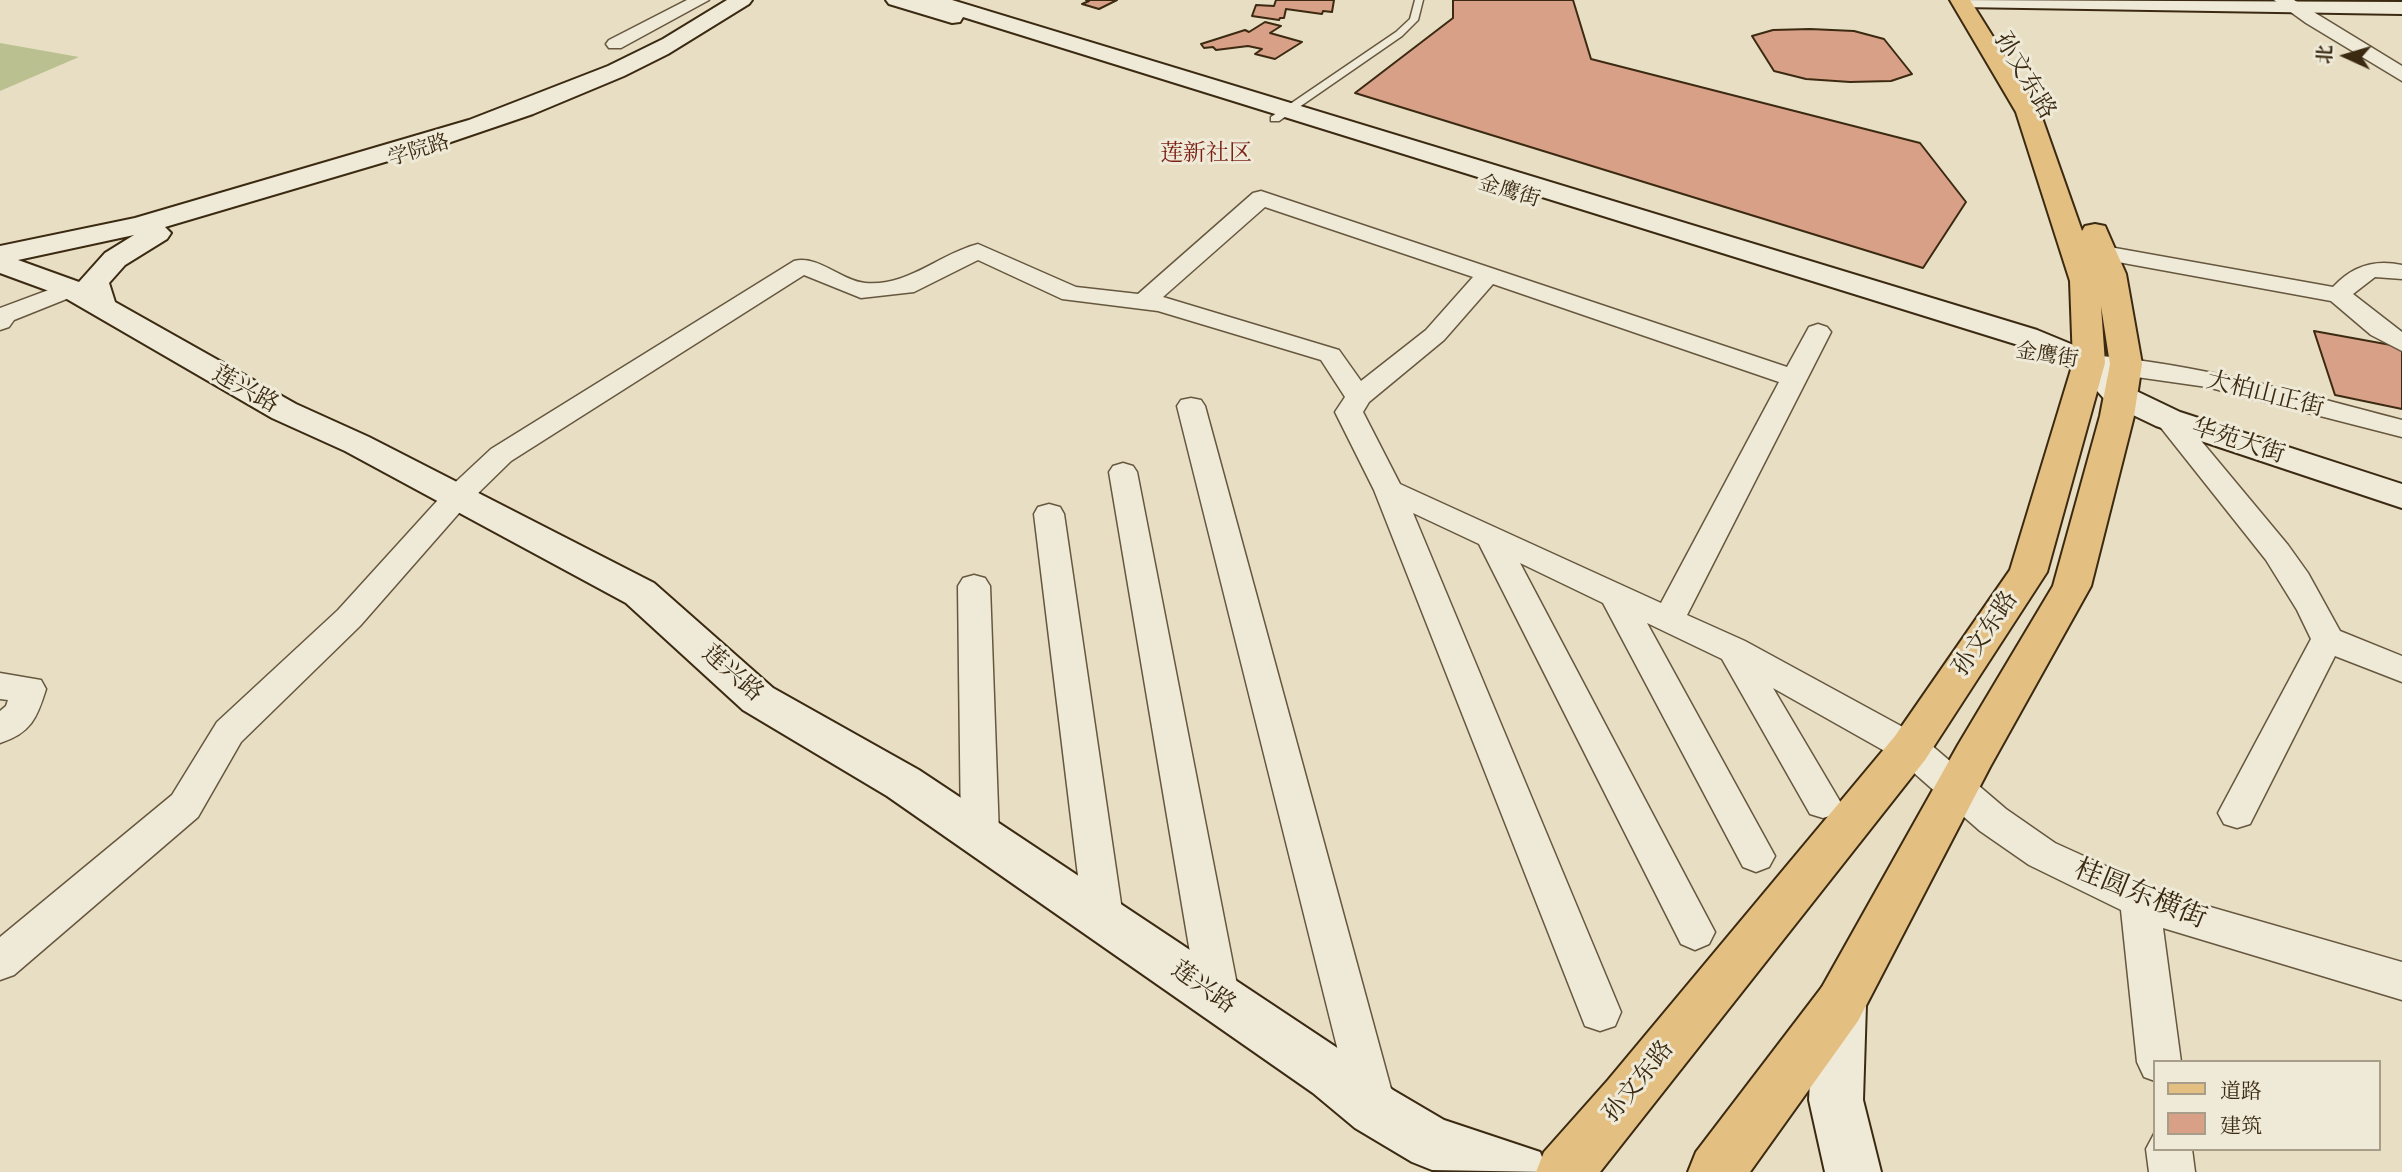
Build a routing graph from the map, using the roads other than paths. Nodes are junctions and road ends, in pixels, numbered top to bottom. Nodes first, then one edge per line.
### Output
1 (699, 0) edge
2 (742, 0) edge
3 (769, 0) edge
4 (896, 0) edge
5 (930, 0) edge
6 (1419, 0) edge
7 (1968, 1) edge
8 (2286, 2) edge
9 (2402, 8) edge
10 (615, 44) dead end
11 (2402, 75) edge
12 (1282, 115) junction
13 (168, 224) junction
14 (121, 238) junction
15 (2104, 253) junction
16 (0, 259) edge
17 (2402, 272) edge
18 (1489, 274) junction
19 (2339, 295) junction
20 (86, 299) junction
21 (1144, 302) junction
22 (0, 322) edge
23 (1818, 332) dead end
24 (2402, 343) edge
25 (2112, 375) junction
26 (1794, 378) junction
27 (1358, 397) junction
28 (1191, 406) dead end
29 (2168, 419) junction
30 (2402, 429) edge
31 (1123, 472) dead end
32 (1389, 490) junction
33 (2402, 496) edge
34 (457, 497) junction
35 (1049, 514) dead end
36 (1491, 538) junction
37 (974, 586) dead end
38 (1615, 595) junction
39 (1668, 620) junction
40 (2327, 639) junction
41 (1733, 650) junction
42 (2402, 670) edge
43 (0, 686) edge
44 (0, 729) edge
45 (1910, 748) junction
46 (1957, 786) junction
47 (1823, 803) dead end
48 (2237, 813) dead end
49 (979, 835) junction
50 (1756, 856) dead end
51 (2140, 900) junction
52 (1103, 917) junction
53 (1695, 932) dead end
54 (0, 962) edge
55 (2402, 981) edge
56 (1219, 1000) junction
57 (1840, 1004) junction
58 (1600, 1012) dead end
59 (2159, 1060) edge
60 (1374, 1109) junction
61 (2169, 1151) edge
62 (1445, 1158) edge
63 (1520, 1172) edge
64 (1564, 1172) edge
65 (1716, 1172) edge
66 (1853, 1172) edge
67 (2172, 1172) edge

1 - 10 street
2 - 13 street, 学院路
3 - 13 street, 学院路
4 - 12 street, 金鹰街
5 - 12 street, 金鹰街
6 - 12 lane
7 - 8 street
7 - 15 main road, 孙文东路
7 - 25 main road, 孙文东路
8 - 9 street
8 - 11 street
12 - 25 street, 金鹰街
13 - 14 street
13 - 16 street
13 - 20 street, 学院路
14 - 16 street
14 - 20 street
15 - 19 street
15 - 25 main road, 孙文东路
16 - 20 street, 莲兴路
17 - 19 street
18 - 21 street
18 - 26 street
18 - 27 street
19 - 24 street
20 - 22 street
20 - 34 street, 莲兴路
21 - 27 street
21 - 34 street
23 - 26 street
25 - 29 street, 华苑大街
25 - 30 street, 大柏山正街
25 - 45 main road, 孙文东路
25 - 46 main road, 孙文东路
26 - 39 street
27 - 32 street
28 - 60 street
29 - 33 street, 华苑大街
29 - 40 street
31 - 56 street
32 - 36 street, 桂圆东横街
32 - 58 street
34 - 49 street, 莲兴路
34 - 54 street
35 - 52 street
36 - 38 street, 桂圆东横街
36 - 53 street
37 - 49 street
38 - 39 street, 桂圆东横街
38 - 50 street
39 - 41 street, 桂圆东横街
40 - 42 street
40 - 48 street
41 - 45 street, 桂圆东横街
41 - 47 street
43 - 44 street
45 - 46 street, 桂圆东横街
45 - 64 main road, 孙文东路
46 - 51 street, 桂圆东横街
46 - 57 main road, 孙文东路
49 - 52 street, 莲兴路
51 - 55 street, 桂圆东横街
51 - 59 street
52 - 56 street, 莲兴路
56 - 60 street, 莲兴路
57 - 65 main road, 孙文东路
57 - 66 street
60 - 62 street, 莲兴路
61 - 67 street
62 - 63 street, 莲兴路

